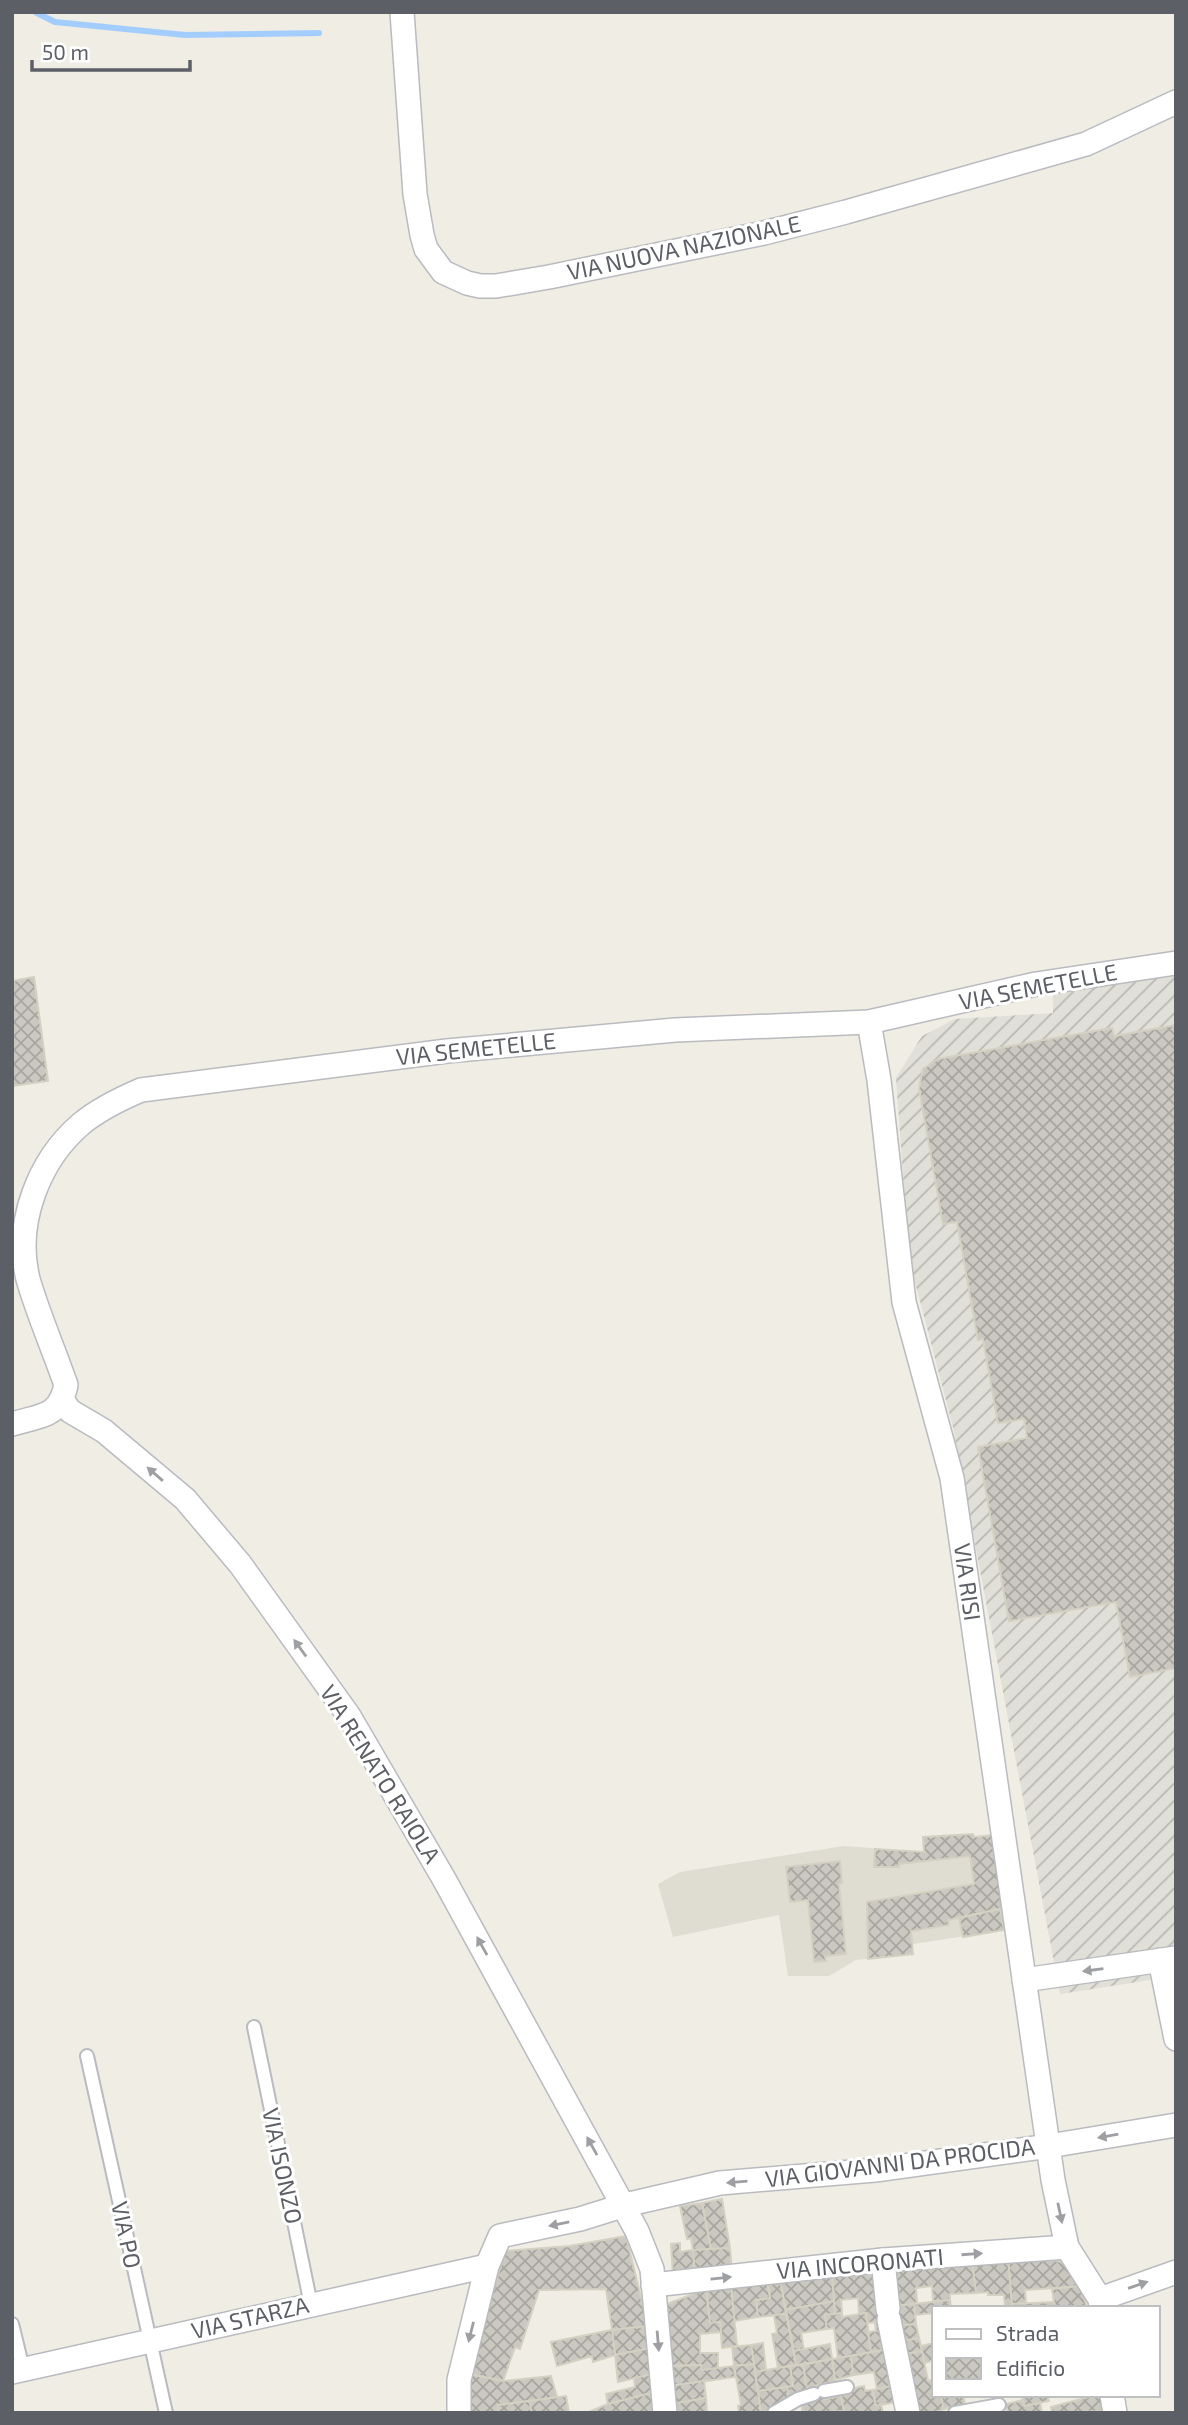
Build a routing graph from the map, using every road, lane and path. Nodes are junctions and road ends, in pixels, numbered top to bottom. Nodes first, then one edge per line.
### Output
1 (402, 12) edge
2 (1176, 102) edge
3 (1176, 963) edge
4 (869, 1022) junction
5 (62, 1401) junction
6 (12, 1424) edge
7 (1168, 1959) edge
8 (1024, 1980) junction
9 (254, 2027) dead end
10 (1176, 2039) edge
11 (87, 2056) dead end
12 (1176, 2124) edge
13 (1049, 2146) junction
14 (625, 2206) junction
15 (1068, 2247) junction
16 (883, 2260) junction
17 (487, 2266) junction
18 (1176, 2272) edge
19 (653, 2285) junction
20 (1101, 2303) edge
21 (311, 2305) junction
22 (12, 2324) edge
23 (149, 2341) junction
24 (18, 2371) edge
25 (848, 2387) dead end
26 (999, 2405) dead end
27 (166, 2413) edge
28 (459, 2413) edge
29 (665, 2413) edge
30 (774, 2413) edge
31 (908, 2413) edge
32 (955, 2413) edge

1 - 2 street, VIA NUOVA NAZIONALE
3 - 4 street, VIA SEMETELLE
4 - 5 street, VIA SEMETELLE
4 - 8 street, VIA RISI
5 - 6 street
14 -> 5 street, VIA RENATO RAIOLA
7 -> 8 street
7 - 10 street
8 - 13 street, VIA RISI
9 - 21 lane, VIA ISONZO
11 - 23 lane, VIA PO
12 -> 13 street, VIA GIOVANNI DA PROCIDA
13 -> 14 street, VIA GIOVANNI DA PROCIDA
13 -> 15 street, VIA RISI
14 -> 17 street, VIA GIOVANNI DA PROCIDA
14 - 19 street, VIA RENATO RAIOLA
16 -> 15 street, VIA INCORONATI
15 - 20 street, VIA RISI
19 -> 16 street, VIA INCORONATI
16 - 31 street
17 - 21 street, VIA STARZA
17 -> 28 street
20 -> 18 street
19 -> 29 street, VIA RENATO RAIOLA
21 - 23 street, VIA STARZA
22 - 24 lane
23 - 24 street, VIA STARZA
23 - 27 lane, VIA PO
25 - 30 lane
26 - 32 lane

